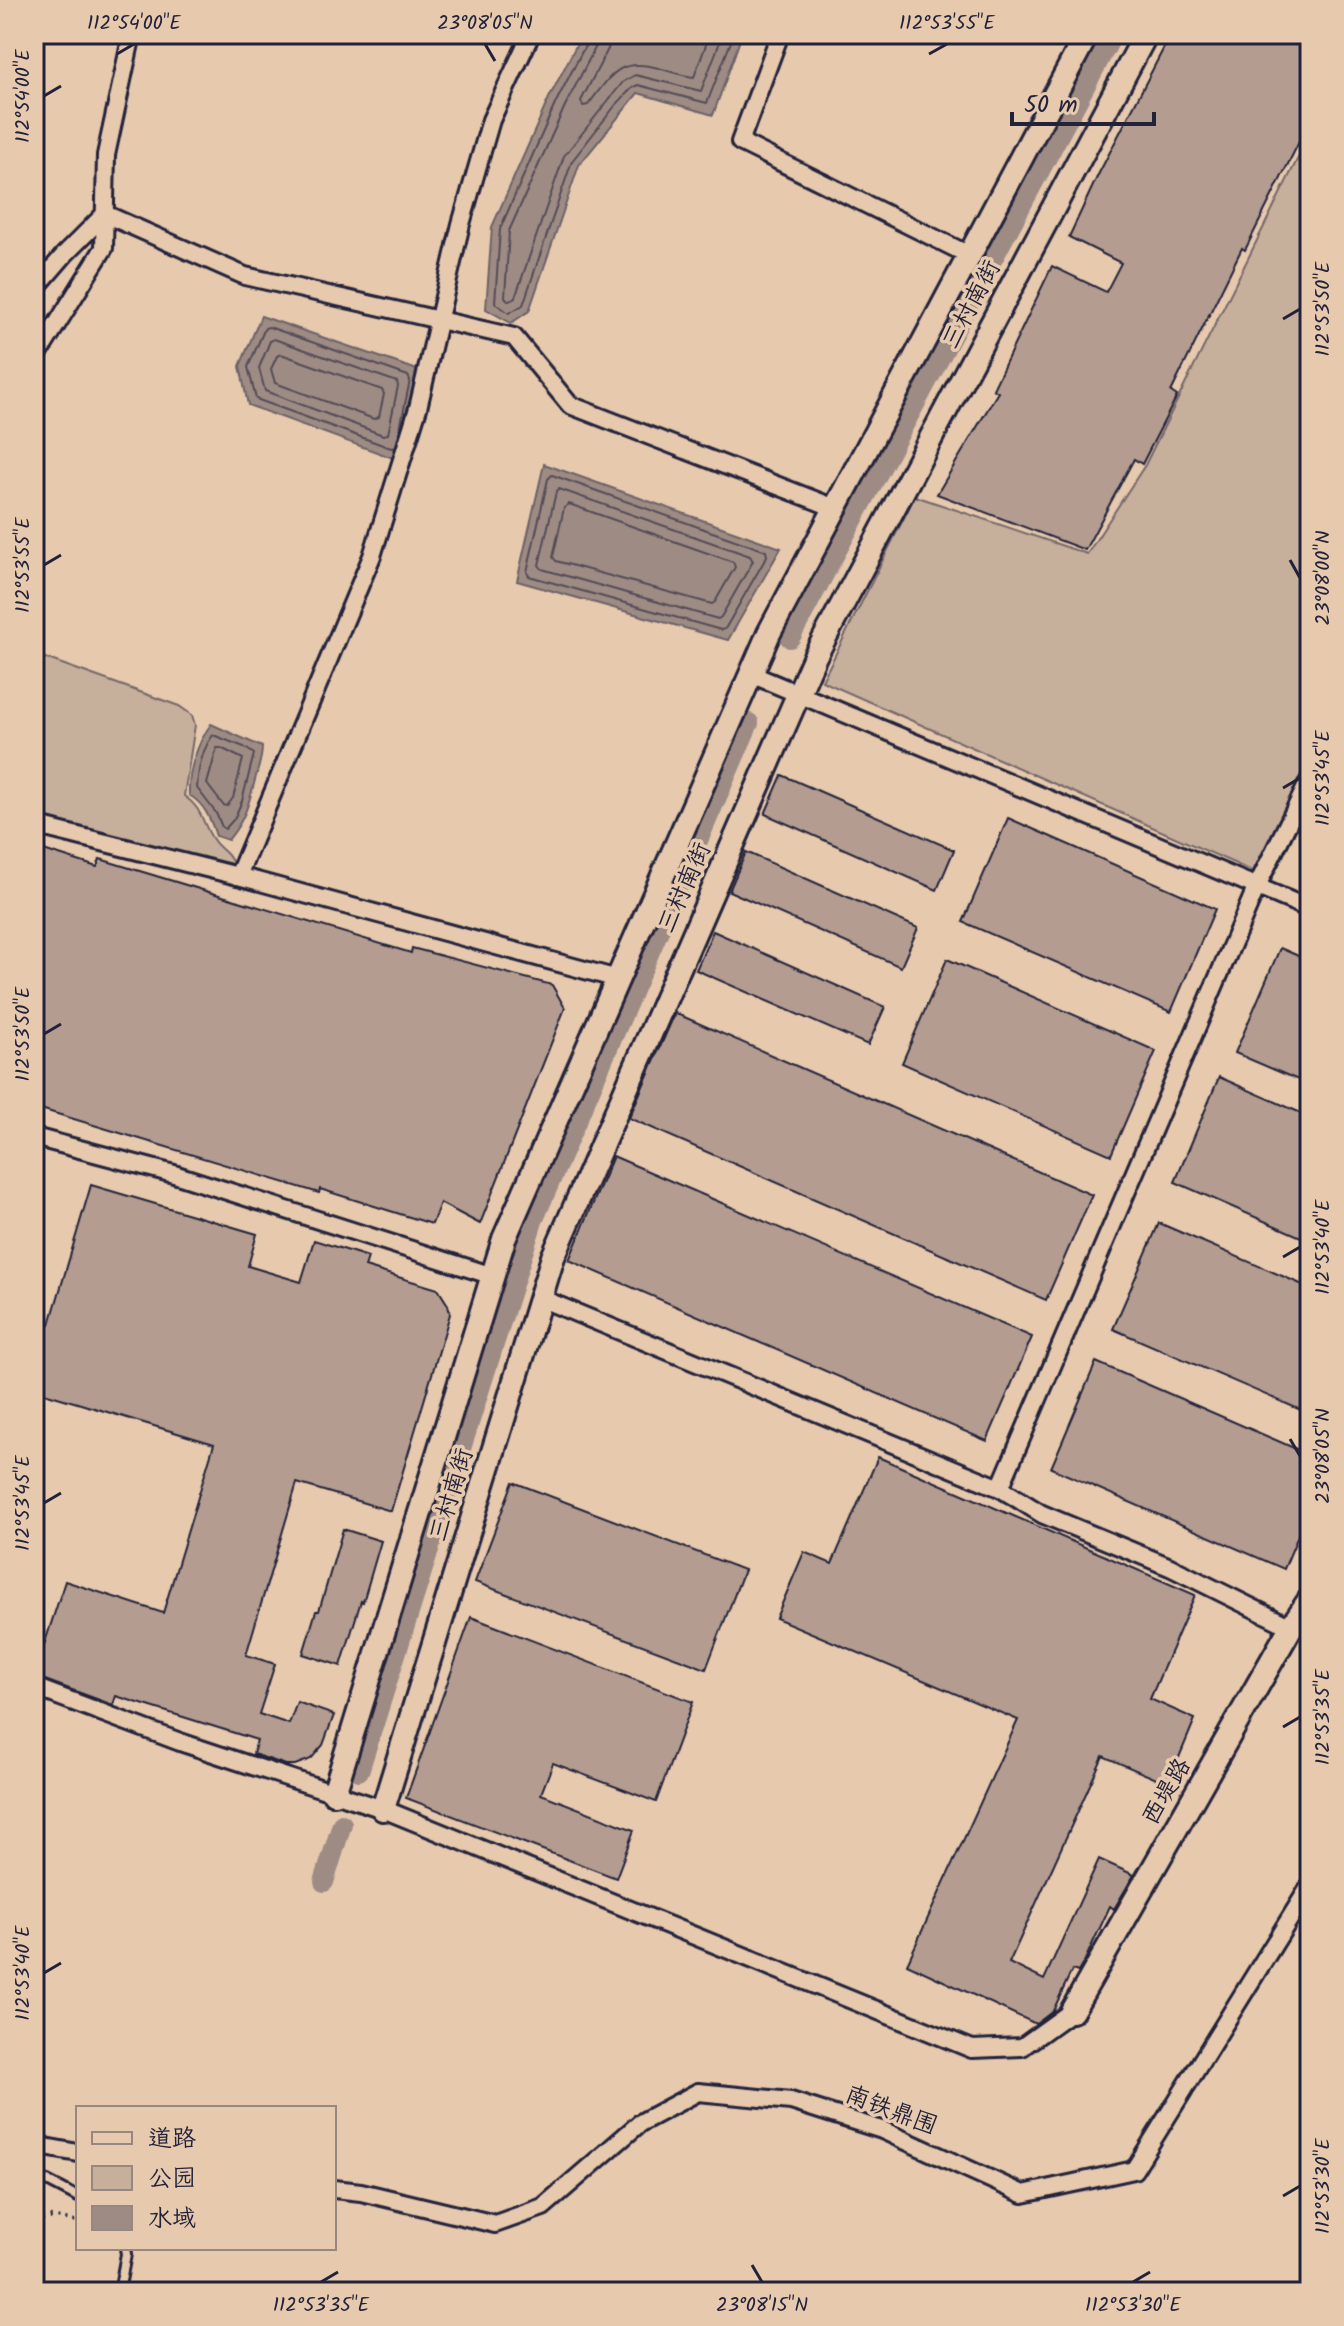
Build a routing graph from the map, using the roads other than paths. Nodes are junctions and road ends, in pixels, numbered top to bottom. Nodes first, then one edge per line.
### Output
1 (132, 34) edge
2 (531, 34) edge
3 (780, 34) edge
4 (1087, 34) edge
5 (1146, 34) edge
6 (105, 214) junction
7 (969, 255) junction
8 (34, 290) edge
9 (440, 319) junction
10 (34, 361) edge
11 (835, 508) junction
12 (751, 674) junction
13 (798, 695) junction
14 (1310, 779) edge
15 (34, 825) edge
16 (238, 876) junction
17 (1257, 886) junction
18 (1310, 909) edge
19 (618, 979) junction
20 (34, 1137) edge
21 (493, 1276) junction
22 (540, 1298) junction
23 (1000, 1488) junction
24 (1310, 1599) edge
25 (1291, 1627) junction
26 (34, 1687) edge
27 (334, 1793) junction
28 (383, 1809) junction
29 (1310, 1886) edge
30 (1072, 2011) joint
31 (34, 2145) edge
32 (76, 2153) edge
33 (34, 2174) edge
34 (336, 2189) edge
35 (76, 2196) edge
36 (125, 2250) edge
37 (119, 2292) edge

1 - 6 street
2 - 9 street
3 - 7 street
4 - 7 street, 三村南街
5 - 13 street, 三村南街
6 - 8 street
6 - 9 street
6 - 10 street
7 - 11 street, 三村南街
9 - 11 street
9 - 16 street
11 - 12 street, 三村南街
12 - 13 street
12 - 19 street, 三村南街
13 - 17 street
13 - 22 street, 三村南街
14 - 17 street
15 - 16 street
16 - 19 street
17 - 18 street
17 - 23 street
19 - 21 street, 三村南街
20 - 21 street
21 - 27 street, 三村南街
22 - 23 street
22 - 28 street, 三村南街
23 - 25 street
24 - 25 street, 西堤路
25 - 30 street, 西堤路
26 - 27 street
27 - 28 street
28 - 30 street
29 - 34 street, 南铁鼎围
31 - 32 street
33 - 35 lane
36 - 37 lane

